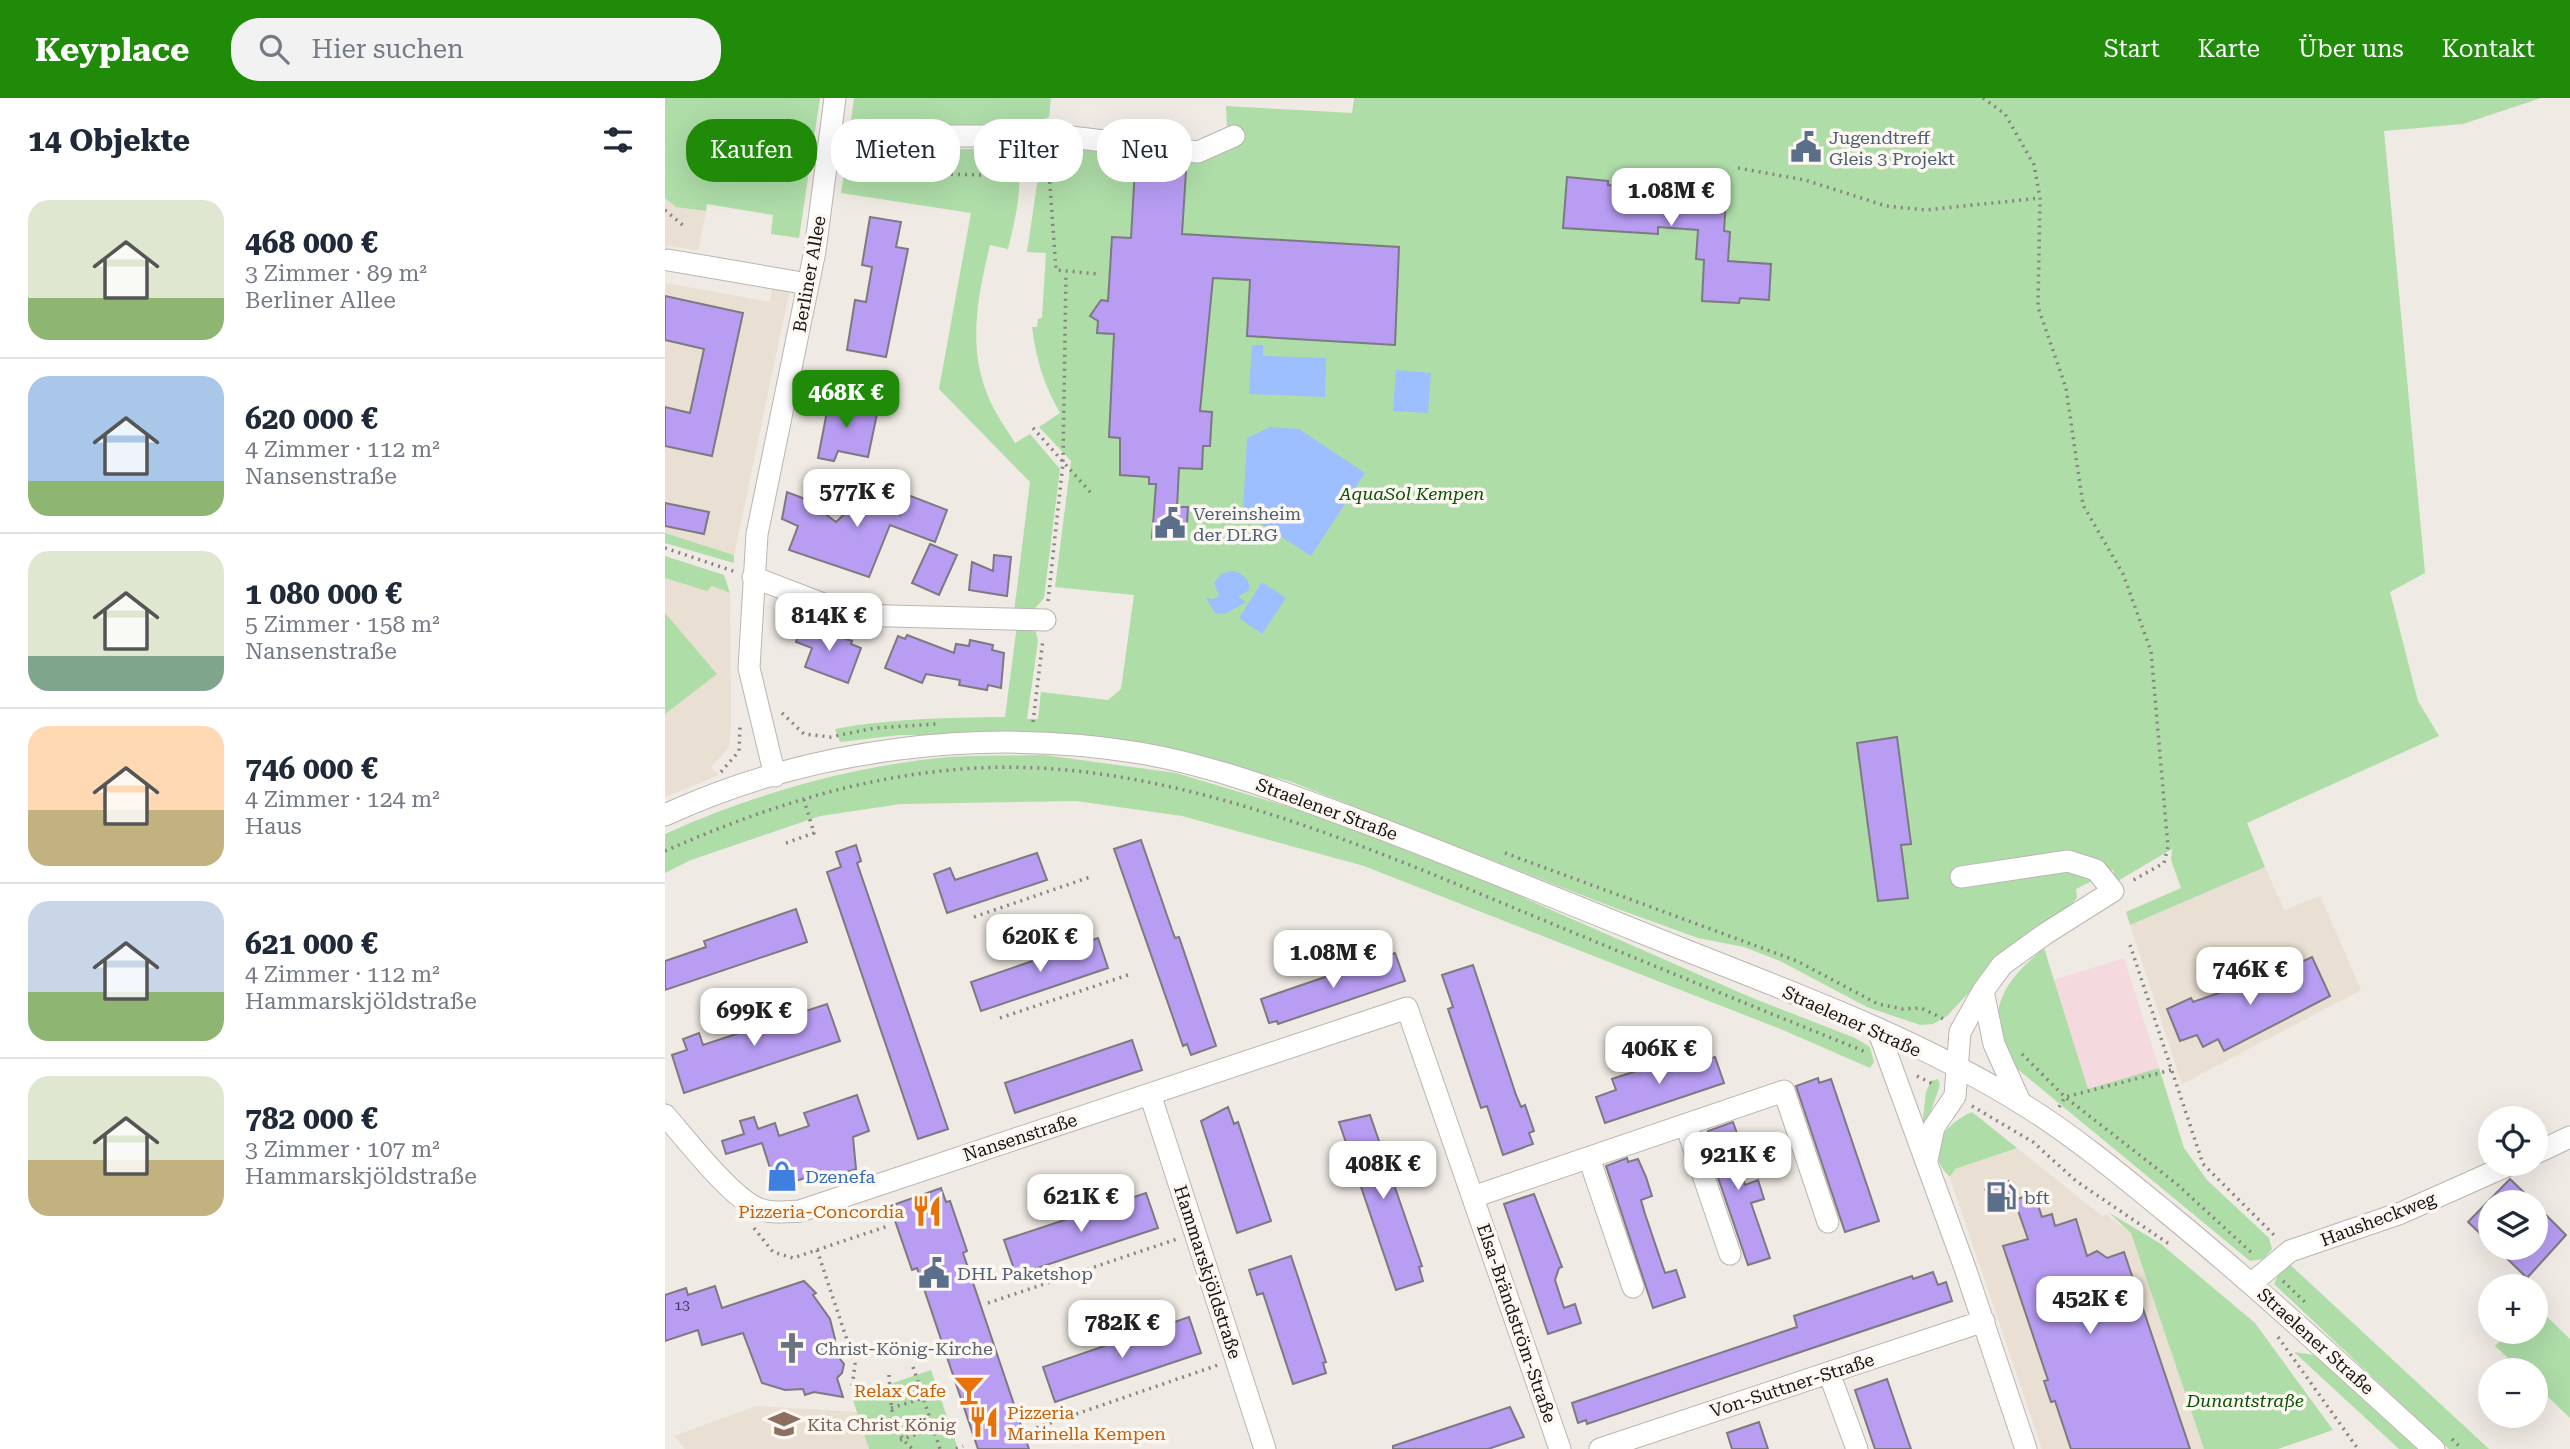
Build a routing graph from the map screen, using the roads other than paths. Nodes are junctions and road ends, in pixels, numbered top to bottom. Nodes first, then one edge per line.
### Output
1 (835, 98) edge
2 (833, 119) edge
3 (831, 136) edge
4 (960, 136) edge
5 (1234, 136) dead end
6 (668, 260) dead end
7 (808, 284) junction
8 (744, 574) junction
9 (1045, 620) road end
10 (775, 776) junction
11 (665, 815) edge
12 (1961, 877) dead end
13 (1983, 991) junction
14 (1407, 1008) joint
15 (1878, 1030) junction
16 (1956, 1068) junction
17 (1150, 1094) junction
18 (2020, 1102) junction
19 (665, 1115) edge
20 (1686, 1125) junction
21 (2570, 1137) edge
22 (2548, 1147) edge
23 (1589, 1158) junction
24 (1927, 1160) junction
25 (2484, 1176) edge
26 (1473, 1197) junction
27 (1828, 1222) dead end
28 (1730, 1254) dead end
29 (2252, 1283) junction
30 (1633, 1287) dead end
31 (1984, 1321) junction
32 (1829, 1373) junction
33 (1265, 1449) edge
34 (1560, 1449) edge
35 (1600, 1449) edge
36 (1857, 1449) edge
37 (2026, 1449) edge
38 (2434, 1449) edge

1 - 2 street, Berliner Allee
3 - 7 street, Berliner Allee
4 - 5 street
6 - 7 street
7 - 8 street, Berliner Allee
8 - 9 street
8 - 10 street, Berliner Allee
10 - 11 street, Straelener Straße
10 - 15 street, Straelener Straße
12 - 13 street
13 - 16 street
13 - 18 street
14 - 17 street, Nansenstraße
14 - 26 street, Elsa-Brändström-Straße
15 - 16 street, Straelener Straße
15 - 24 street
16 - 18 street, Straelener Straße
16 - 24 street
17 - 19 street, Nansenstraße
17 - 33 street, Hammarskjöldstraße
18 - 29 street, Straelener Straße
20 - 23 street
20 - 27 street
20 - 28 street
21 - 22 street
23 - 26 street
23 - 30 street
24 - 31 street
25 - 29 street, Hausheckweg
26 - 34 street, Elsa-Brändström-Straße
29 - 38 street, Straelener Straße
31 - 32 street, Von-Suttner-Straße
31 - 37 street
32 - 35 street, Von-Suttner-Straße
32 - 36 street

